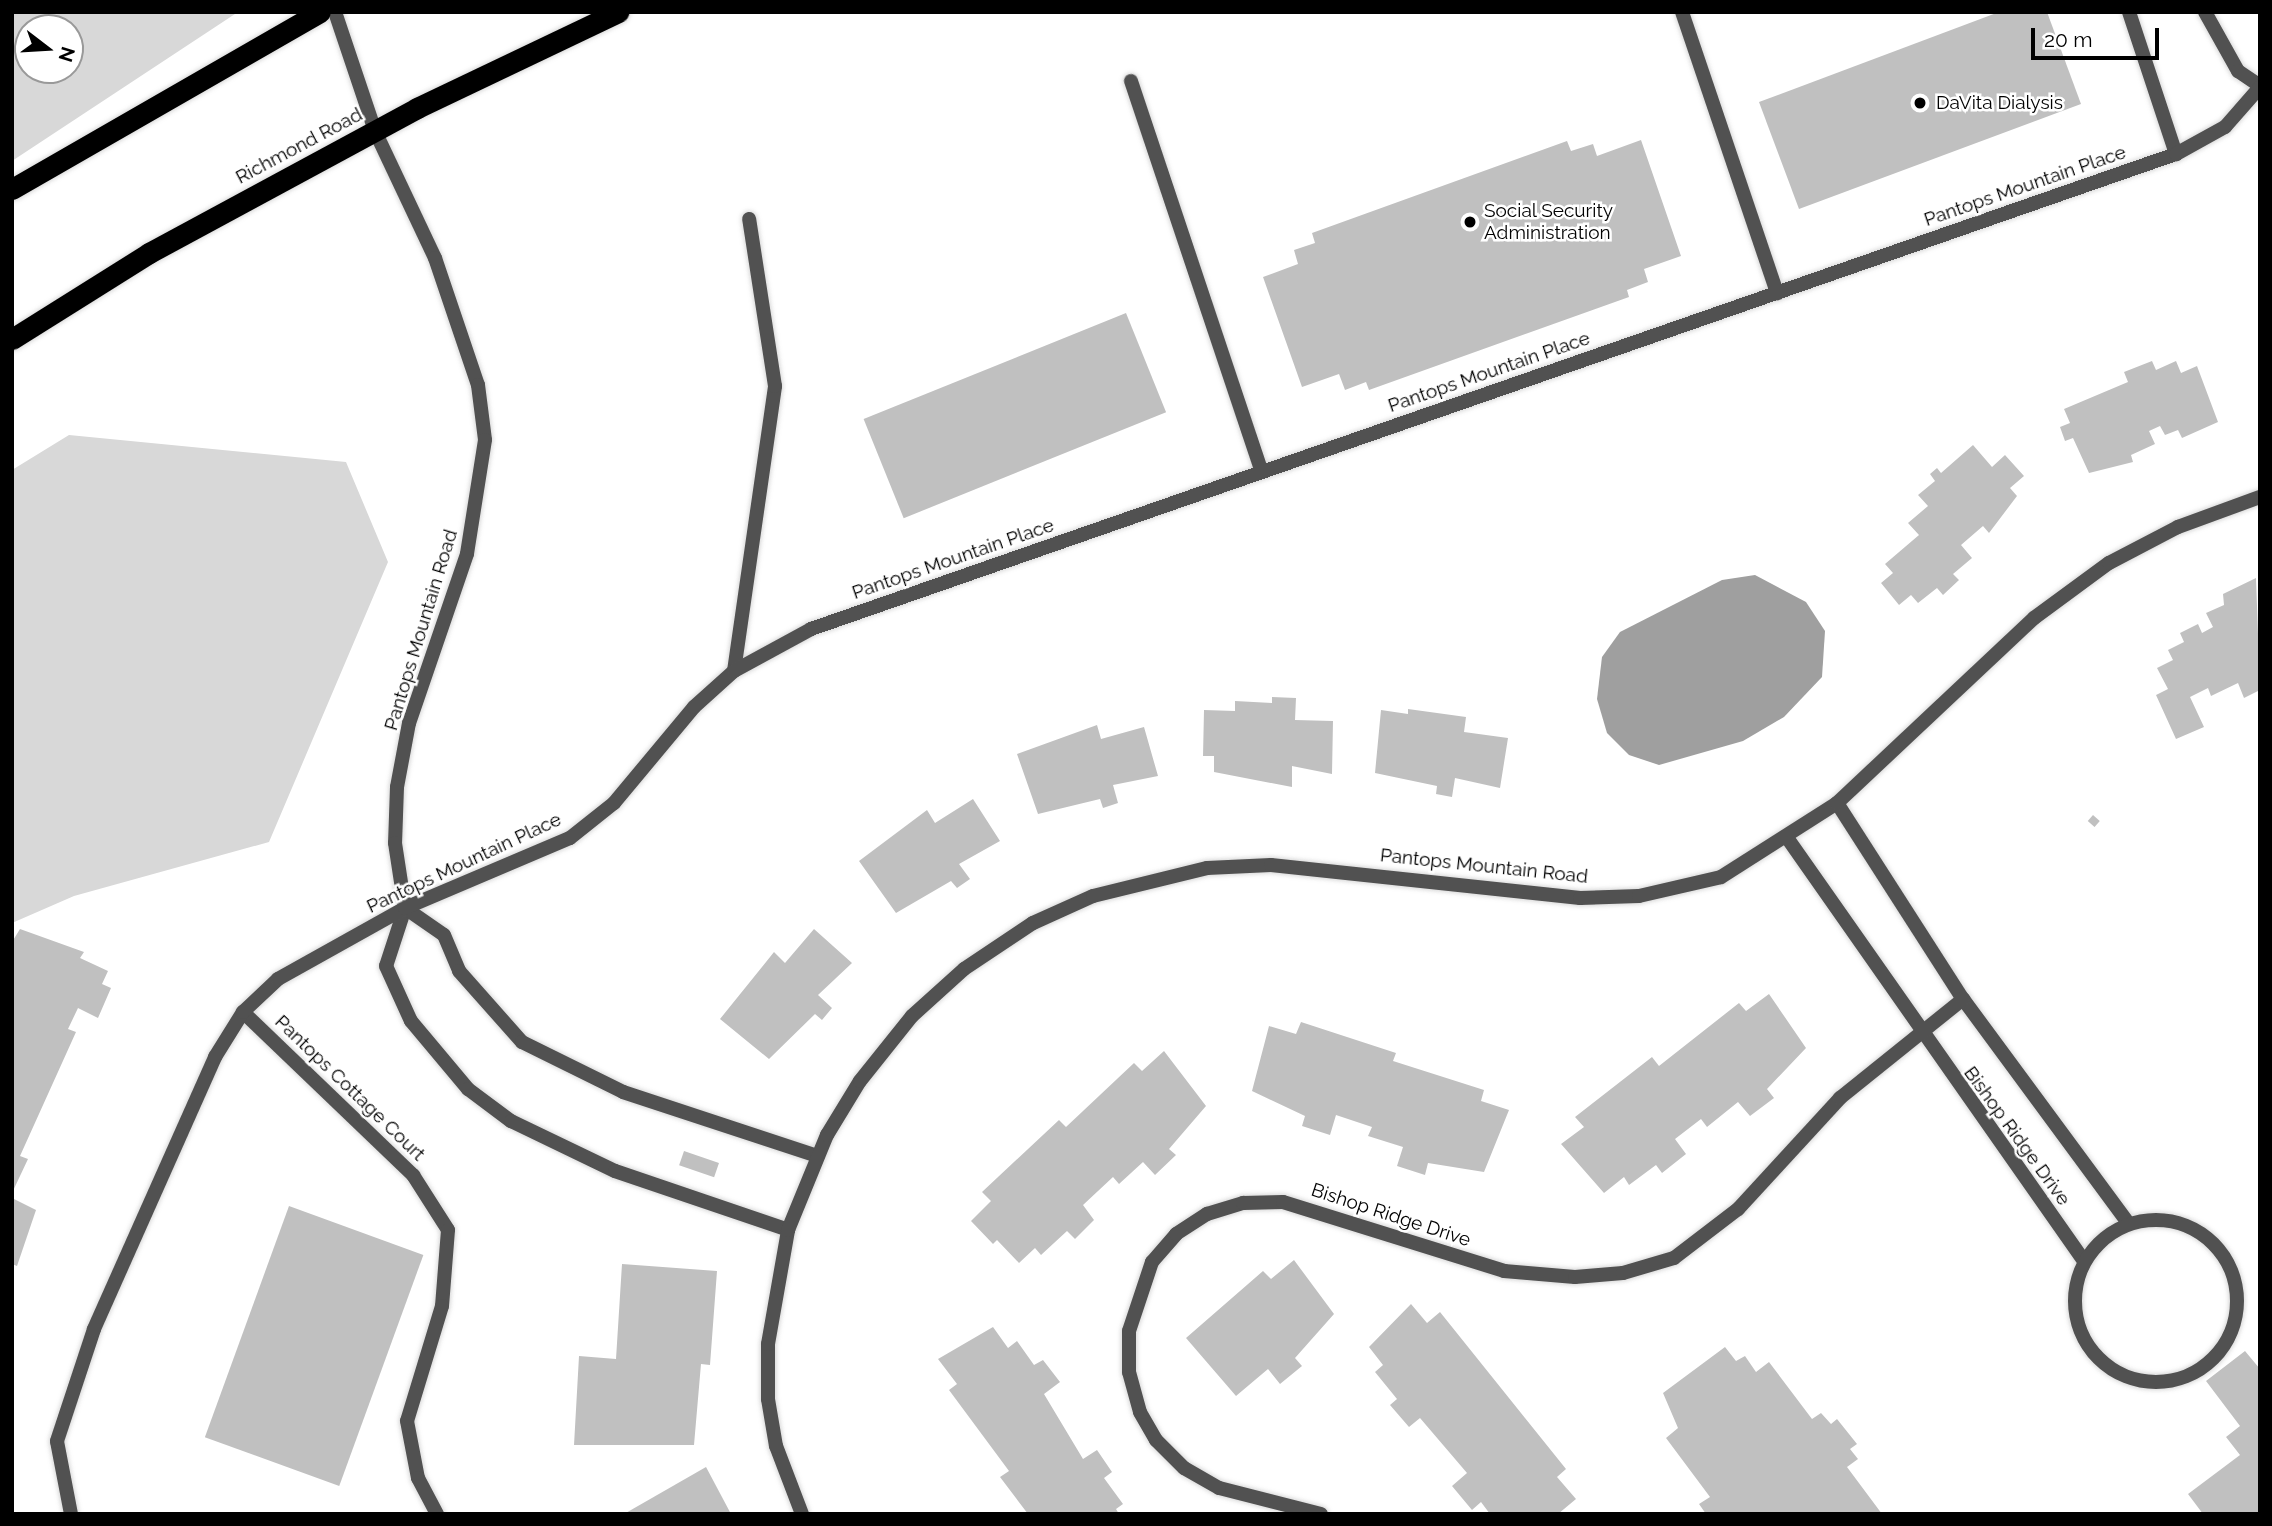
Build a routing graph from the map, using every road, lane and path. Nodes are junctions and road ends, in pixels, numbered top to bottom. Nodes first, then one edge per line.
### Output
1 (320, 12) edge
2 (335, 12) edge
3 (618, 12) edge
4 (1682, 12) edge
5 (2129, 12) edge
6 (2205, 12) edge
7 (1131, 81) dead end
8 (2260, 87) edge
9 (375, 131) junction
10 (2176, 154) junction
11 (12, 189) edge
12 (749, 219) dead end
13 (1777, 293) junction
14 (12, 339) edge
15 (1262, 472) junction
16 (2260, 497) edge
17 (734, 671) junction
18 (1838, 803) junction
19 (1788, 839) junction
20 (405, 908) junction
21 (1963, 999) junction
22 (243, 1012) junction
23 (1919, 1034) junction
24 (818, 1156) junction
25 (2128, 1223) junction
26 (788, 1230) junction
27 (2084, 1261) junction
28 (71, 1514) edge
29 (437, 1514) edge
30 (802, 1514) edge
31 (1321, 1514) edge

1 - 11 highway
2 - 9 street, Pantops Mountain Road
3 - 9 highway, Richmond Road
4 - 13 street
5 - 10 street
6 - 8 street
7 - 15 street
8 - 10 street, Pantops Mountain Place
9 - 14 highway, Richmond Road
9 - 20 street, Pantops Mountain Road
10 - 13 street, Pantops Mountain Place
12 - 17 street
13 - 15 street, Pantops Mountain Place
15 - 17 street, Pantops Mountain Place
16 - 18 street, Pantops Mountain Road
17 - 20 street, Pantops Mountain Place
18 - 19 street, Pantops Mountain Road
18 - 21 street, Bishop Ridge Drive
19 - 23 street, Bishop Ridge Drive
19 - 24 street, Pantops Mountain Road
20 - 22 street, Pantops Mountain Place
20 - 24 street
20 - 26 street, Pantops Mountain Road
21 - 23 street, Bishop Ridge Drive
21 - 25 street, Bishop Ridge Drive
22 - 28 street, Pantops Mountain Place
22 - 29 street, Pantops Cottage Court
23 - 27 street, Bishop Ridge Drive
23 - 31 street, Bishop Ridge Drive
24 - 26 street, Pantops Mountain Road
25 - 27 street
25 - 27 street
26 - 30 street, Pantops Mountain Road

